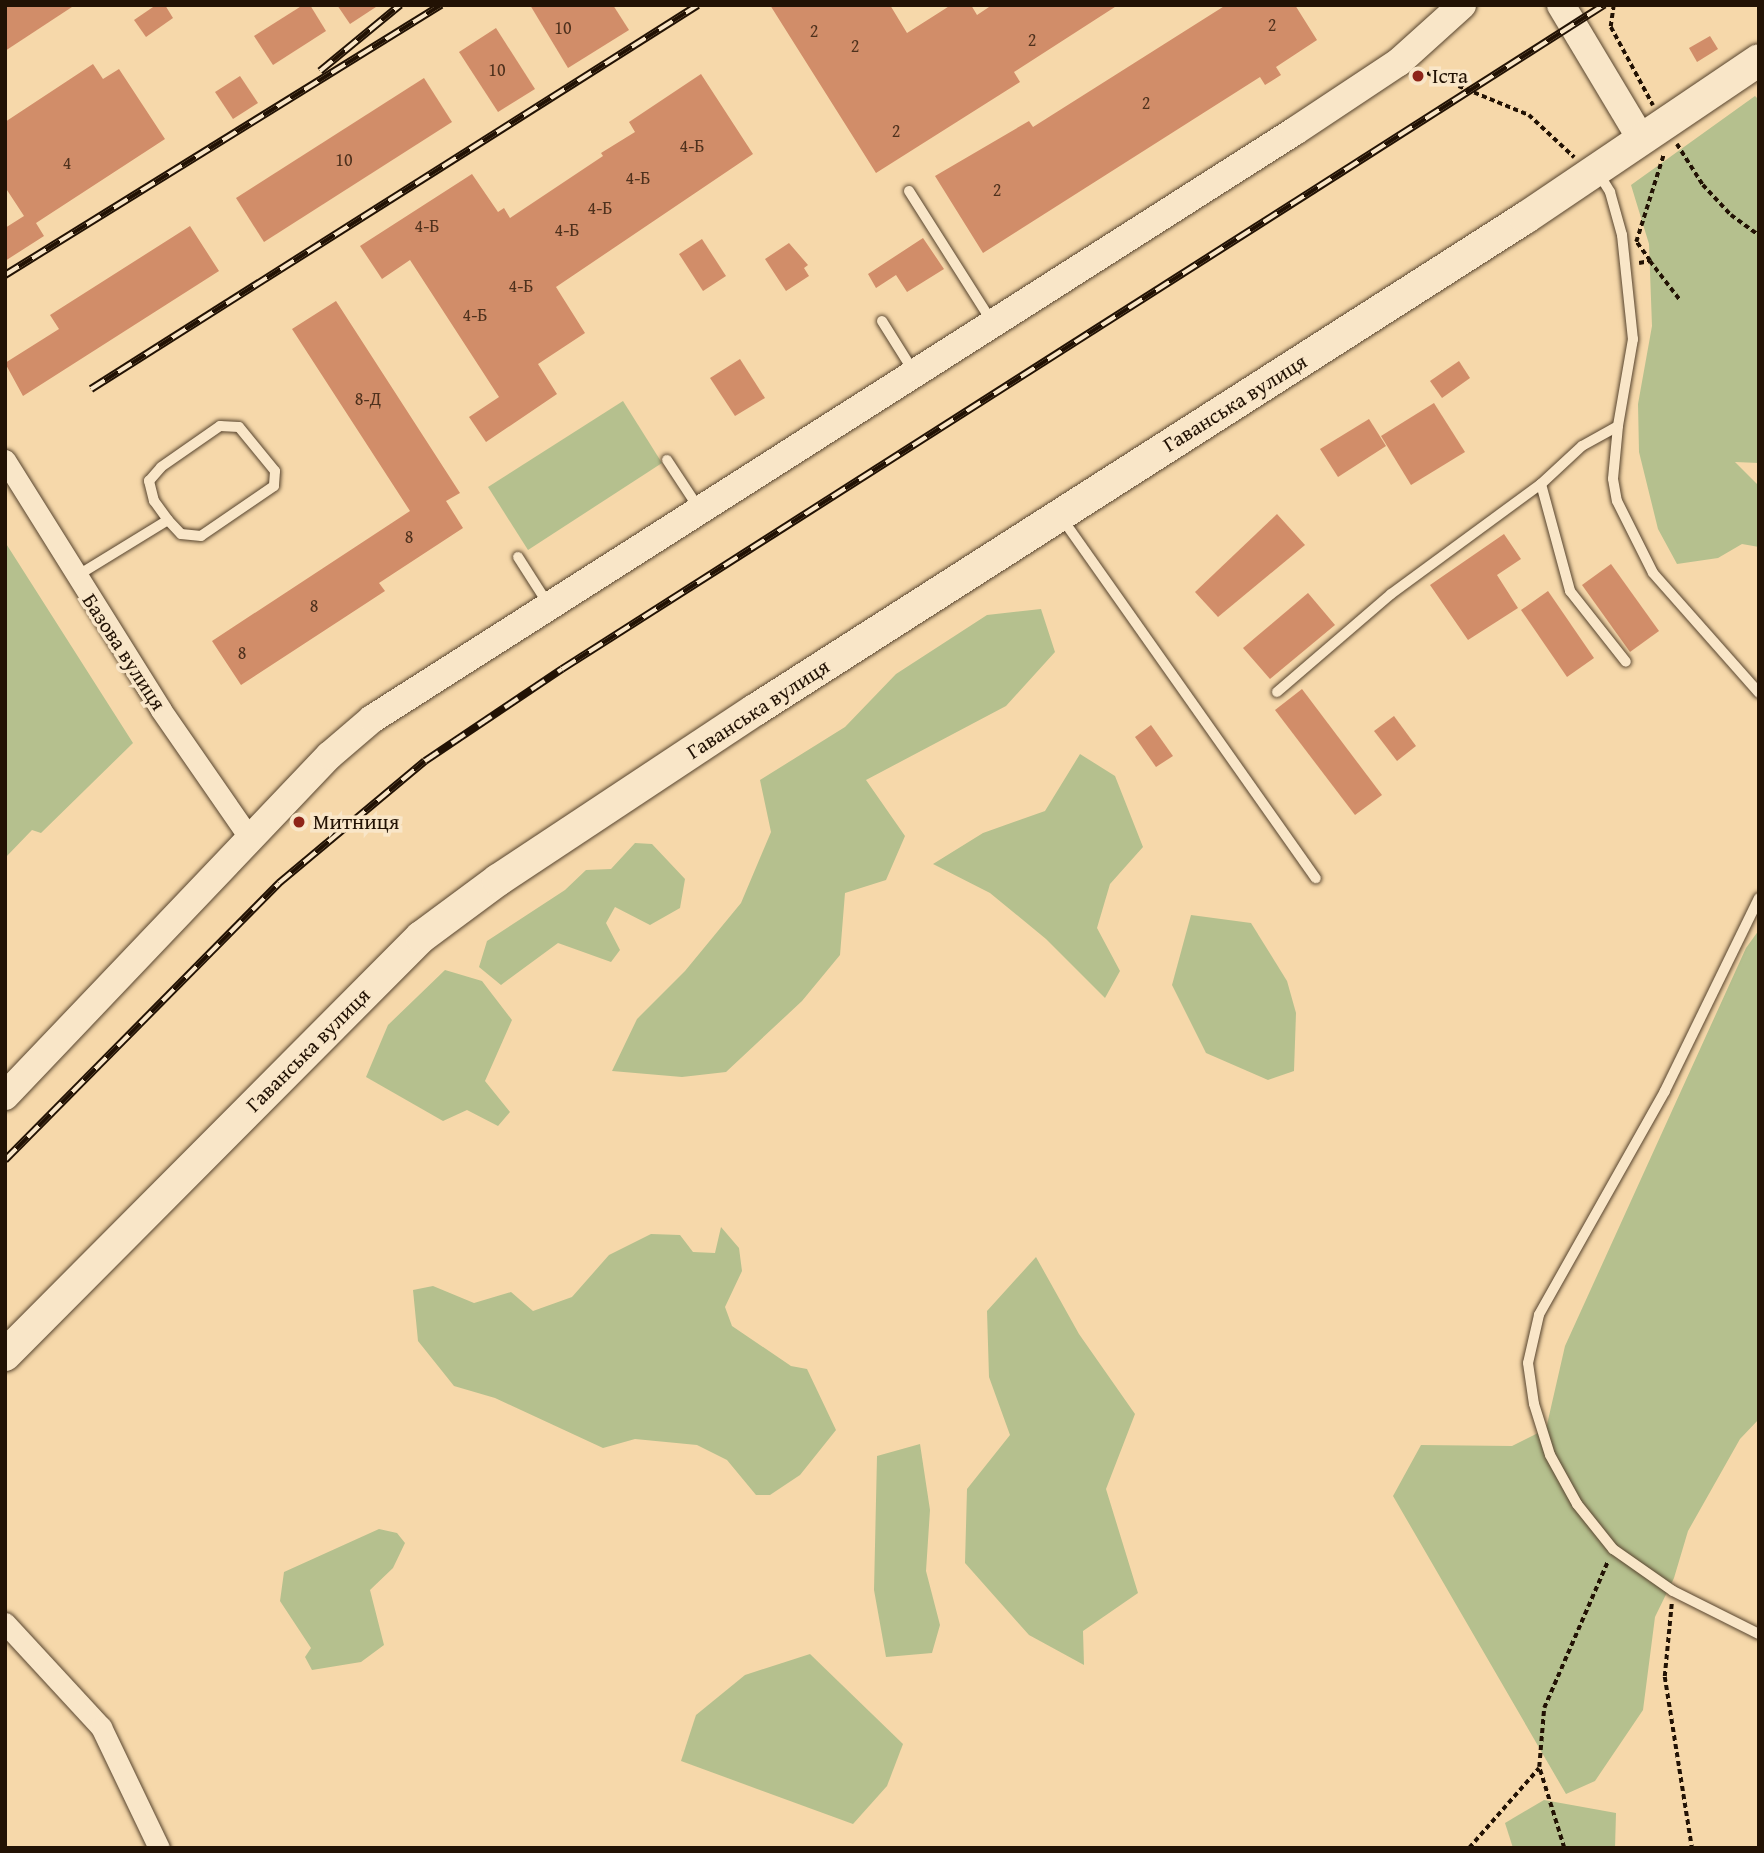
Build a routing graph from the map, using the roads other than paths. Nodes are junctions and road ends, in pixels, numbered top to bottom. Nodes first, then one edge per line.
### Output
1 (1462, 5) edge
2 (1561, 5) edge
3 (1759, 60) edge
4 (1640, 137) junction
5 (1585, 163) junction
6 (909, 191) dead end
7 (882, 321) dead end
8 (993, 325) junction
9 (916, 374) junction
10 (1618, 426) junction
11 (5, 460) edge
12 (667, 460) dead end
13 (1541, 484) junction
14 (701, 511) junction
15 (1060, 515) junction
16 (168, 520) junction
17 (518, 557) dead end
18 (75, 577) junction
19 (550, 607) junction
20 (1626, 662) dead end
21 (1277, 692) dead end
22 (1759, 693) edge
23 (251, 840) junction
24 (1316, 878) dead end
25 (1759, 898) edge
26 (5, 1096) edge
27 (5, 1355) edge
28 (5, 1623) edge
29 (1759, 1634) edge
30 (159, 1848) edge

1 - 8 street
2 - 4 street
3 - 4 main road, Гаванська вулиця
4 - 5 main road, Гаванська вулиця
5 - 10 lane
5 - 15 main road, Гаванська вулиця
6 - 8 lane
7 - 9 lane
8 - 9 street
9 - 14 street
10 - 13 lane
10 - 22 lane
11 - 18 street, Базова вулиця
12 - 14 lane
13 - 20 lane
13 - 21 lane
14 - 19 street
15 - 24 lane
15 - 27 main road, Гаванська вулиця
16 - 16 lane
16 - 18 lane
17 - 19 lane
18 - 23 street, Базова вулиця
19 - 23 street
23 - 26 street
25 - 29 lane
28 - 30 street

